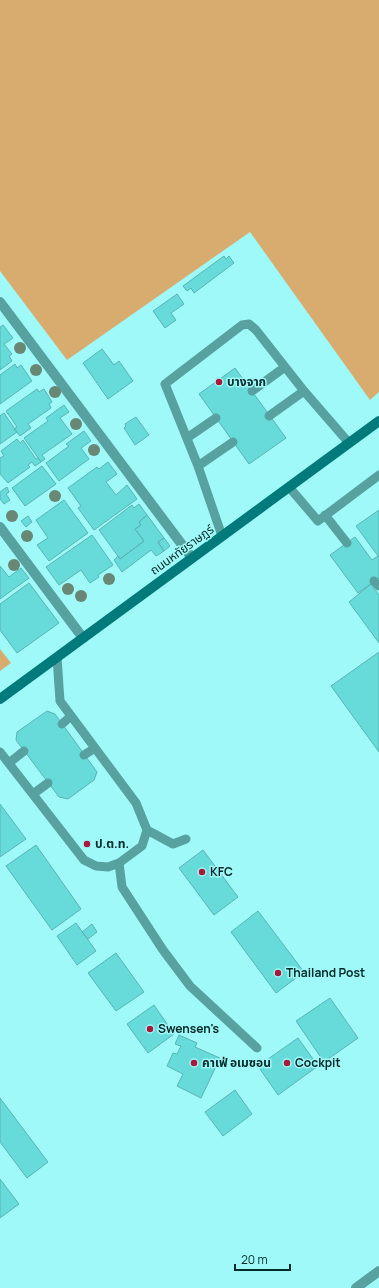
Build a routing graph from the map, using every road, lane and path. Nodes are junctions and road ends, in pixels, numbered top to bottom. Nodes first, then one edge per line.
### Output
1 (0, 302) edge
2 (285, 367) junction
3 (252, 391) dead end
4 (304, 392) junction
5 (269, 416) dead end
6 (216, 418) dead end
7 (379, 421) edge
8 (187, 438) junction
9 (233, 442) dead end
10 (349, 443) junction
11 (198, 466) junction
12 (379, 475) edge
13 (289, 487) junction
14 (325, 515) junction
15 (0, 527) edge
16 (222, 536) junction
17 (347, 543) dead end
18 (192, 558) junction
19 (83, 638) junction
20 (57, 657) junction
21 (0, 699) edge
22 (71, 716) junction
23 (62, 724) dead end
24 (95, 748) junction
25 (24, 751) dead end
26 (0, 752) edge
27 (84, 756) dead end
28 (9, 762) junction
29 (48, 783) dead end
30 (33, 794) junction
31 (147, 830) junction
32 (186, 840) dead end
33 (119, 863) junction
34 (257, 1048) dead end
35 (379, 1271) edge
36 (356, 1288) edge

1 - 18 street
2 - 3 lane
2 - 4 lane
2 - 8 lane
4 - 5 lane
4 - 10 lane
6 - 8 lane
7 - 10 main road, ถนนหทัยราษฎร์
8 - 11 lane
9 - 11 lane
10 - 13 main road, ถนนหทัยราษฎร์
11 - 16 lane
12 - 14 lane
13 - 14 lane
13 - 16 main road, ถนนหทัยราษฎร์
14 - 17 lane
15 - 19 street
16 - 18 main road, ถนนหทัยราษฎร์
18 - 19 main road, ถนนหทัยราษฎร์
19 - 20 main road, ถนนหทัยราษฎร์
20 - 21 main road, ถนนหทัยราษฎร์
20 - 22 lane
22 - 23 lane
22 - 24 lane
24 - 27 lane
24 - 31 lane
25 - 28 lane
26 - 28 lane
28 - 30 lane
29 - 30 lane
30 - 33 lane
31 - 32 lane
31 - 33 lane
33 - 34 lane
35 - 36 street

